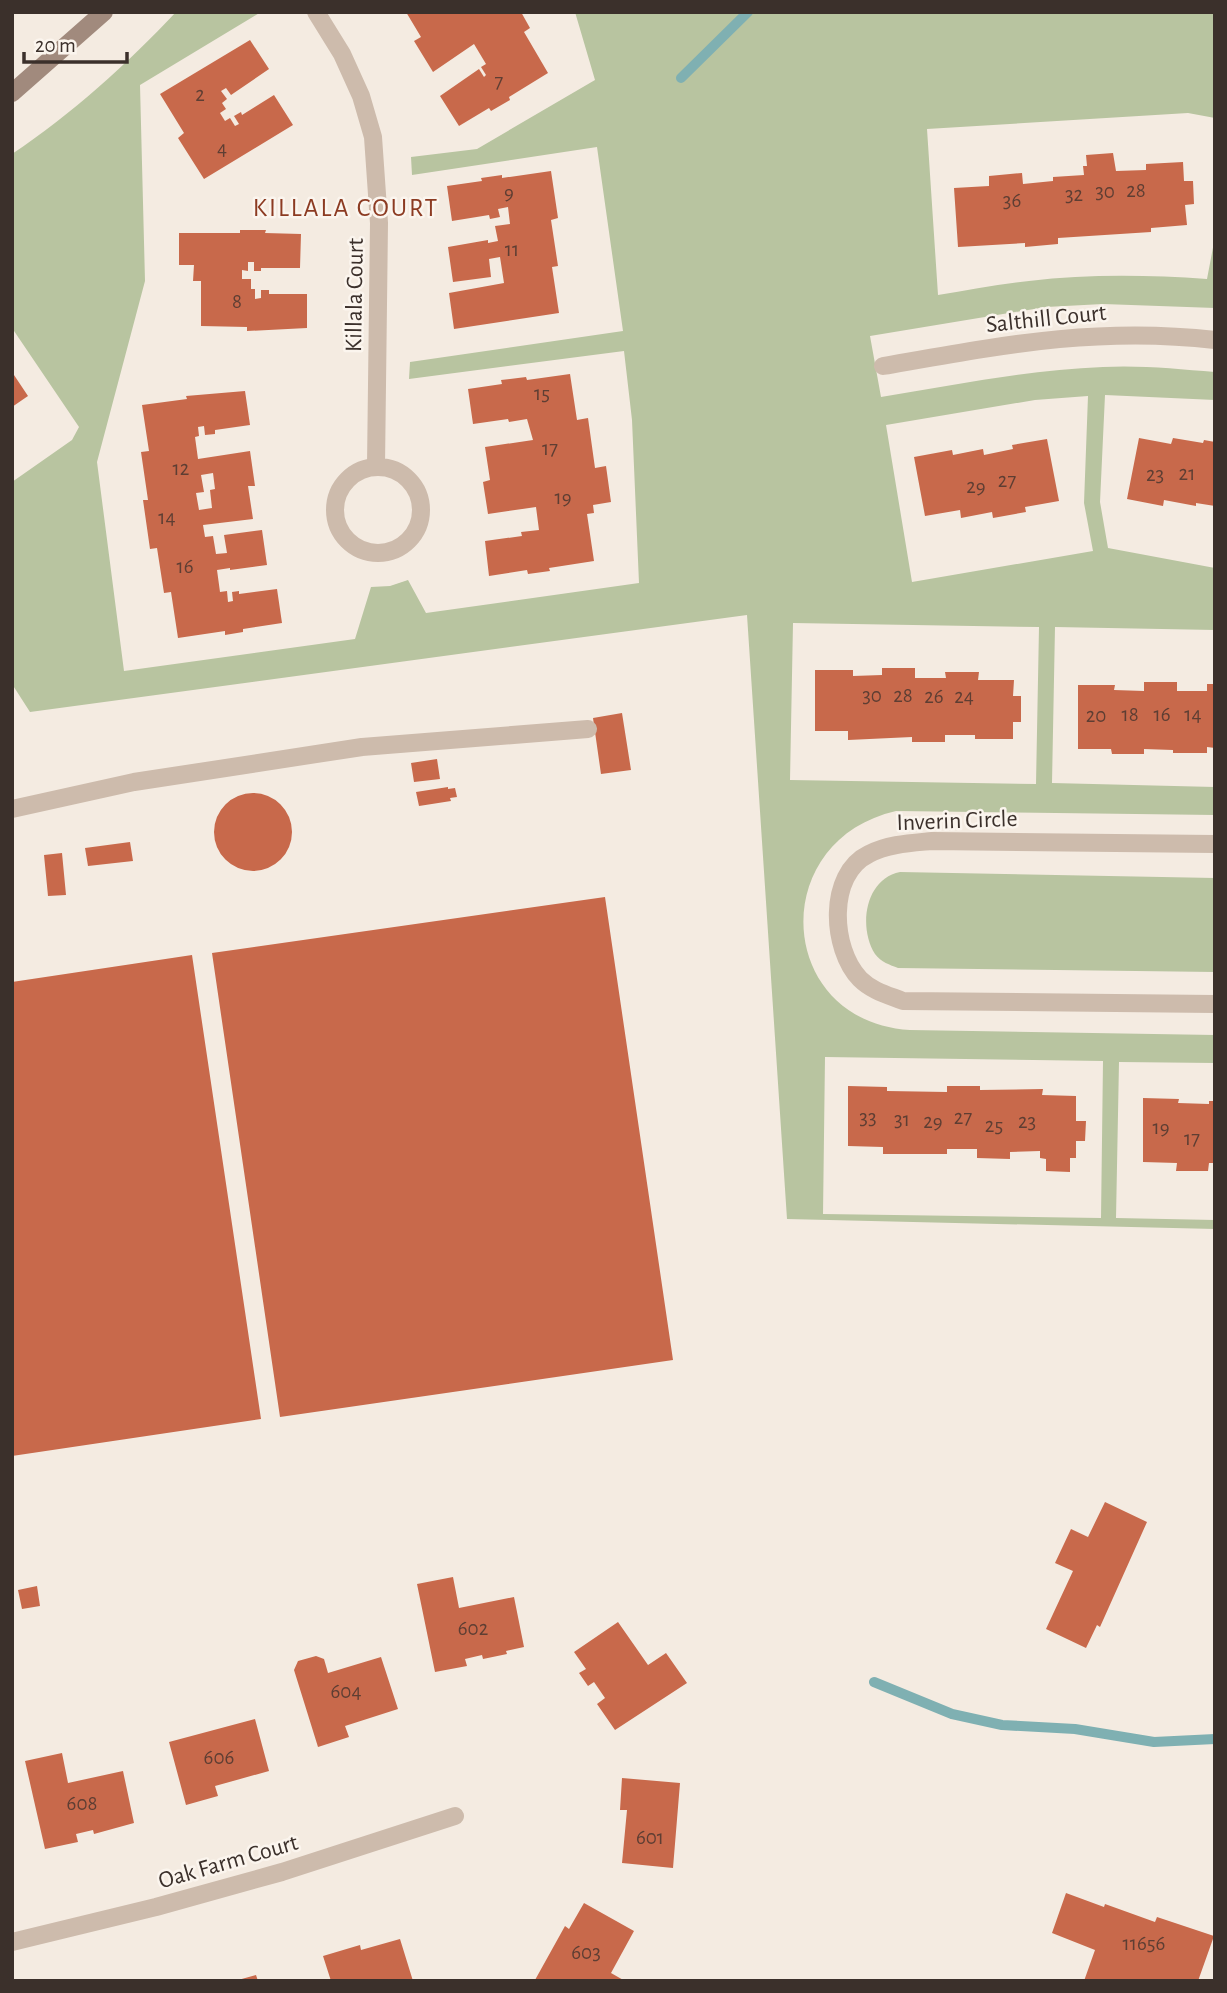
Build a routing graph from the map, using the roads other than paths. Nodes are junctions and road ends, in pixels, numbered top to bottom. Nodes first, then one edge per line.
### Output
1 (104, 12) edge
2 (316, 12) edge
3 (12, 93) edge
4 (1215, 340) edge
5 (883, 366) dead end
6 (376, 466) junction
7 (588, 729) dead end
8 (12, 809) edge
9 (1215, 844) edge
10 (1215, 1004) edge
11 (454, 1816) dead end
12 (12, 1942) edge

1 - 3 street
2 - 6 street, Killala Court
4 - 5 street, Salthill Court
6 - 6 street
7 - 8 street
9 - 10 street, Inverin Circle
11 - 12 street, Oak Farm Court

